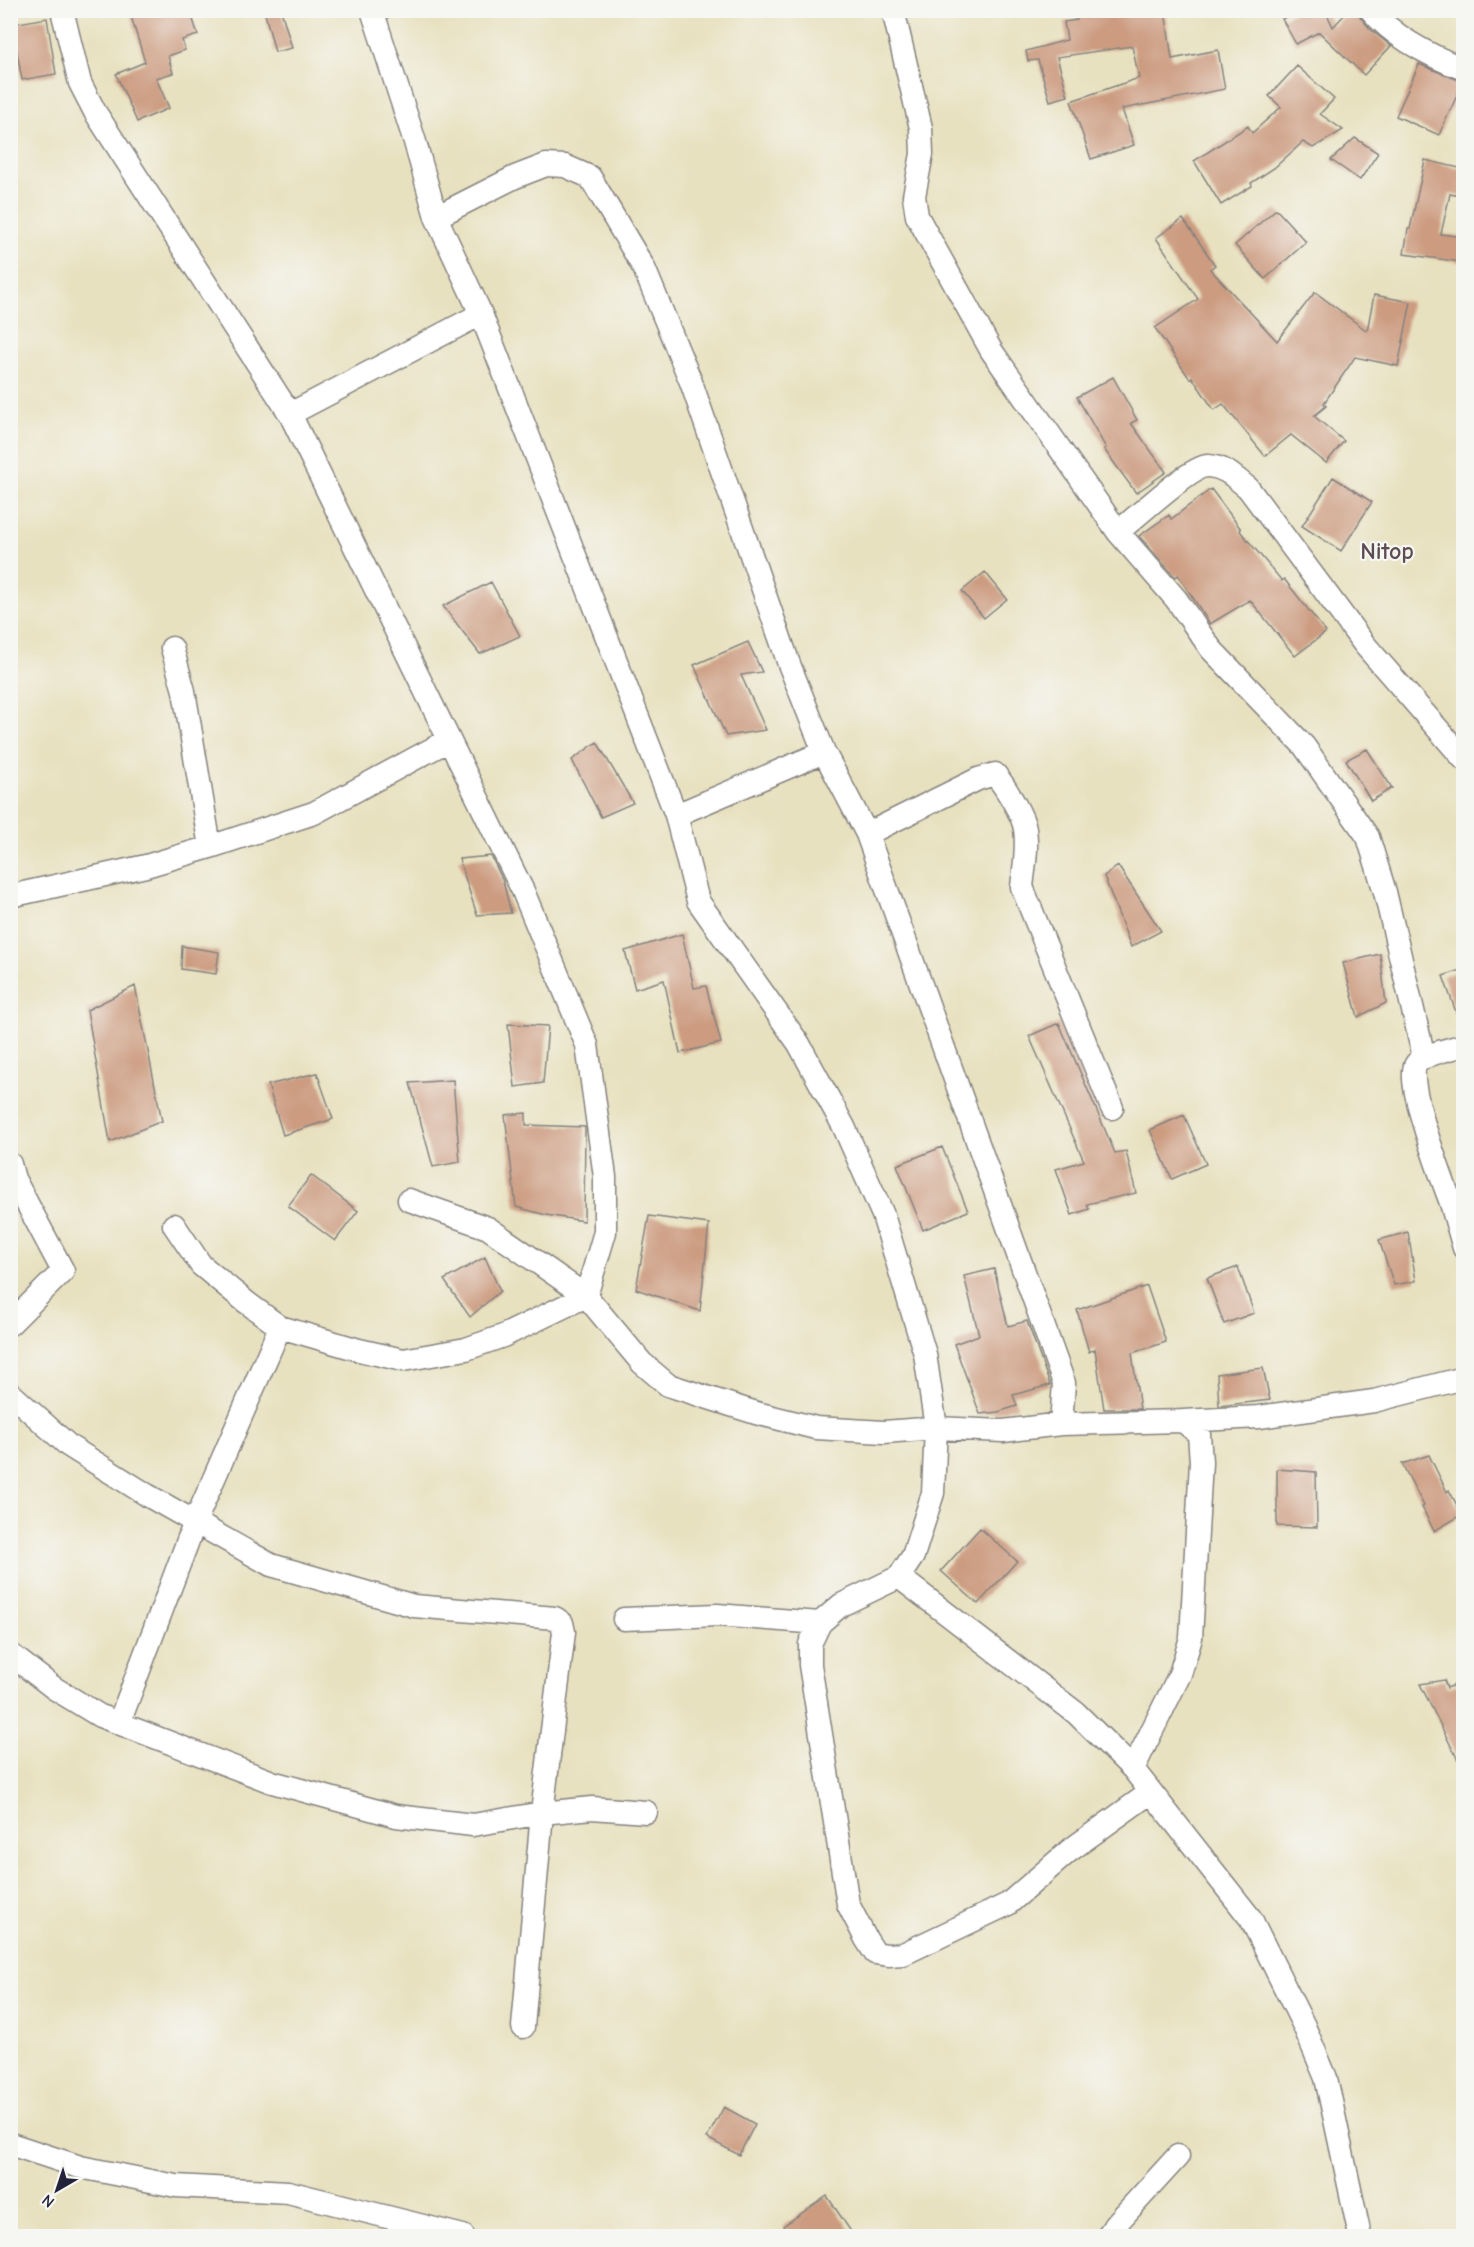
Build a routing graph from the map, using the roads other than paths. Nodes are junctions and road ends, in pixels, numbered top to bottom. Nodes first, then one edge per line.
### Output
1 (62, 10) edge
2 (372, 10) edge
3 (893, 10) edge
4 (1371, 10) edge
5 (1464, 69) edge
6 (436, 217) junction
7 (481, 314) junction
8 (290, 414) junction
9 (1118, 532) junction
10 (172, 648) dead end
11 (449, 741) junction
12 (824, 752) junction
13 (1464, 759) edge
14 (676, 815) junction
15 (867, 834) junction
16 (210, 847) junction
17 (10, 896) edge
18 (1464, 1045) edge
19 (1424, 1057) junction
20 (1112, 1108) dead end
21 (10, 1164) edge
22 (409, 1200) dead end
23 (1457, 1201) edge
24 (174, 1225) dead end
25 (1464, 1248) edge
26 (586, 1296) junction
27 (10, 1324) edge
28 (280, 1327) junction
29 (1464, 1378) edge
30 (10, 1393) edge
31 (1183, 1421) junction
32 (1061, 1424) junction
33 (936, 1428) junction
34 (195, 1522) junction
35 (899, 1577) junction
36 (624, 1619) dead end
37 (820, 1623) junction
38 (10, 1654) edge
39 (119, 1723) junction
40 (1133, 1769) junction
41 (1151, 1792) junction
42 (646, 1812) dead end
43 (542, 1813) junction
44 (523, 2027) dead end
45 (10, 2144) edge
46 (1178, 2156) dead end
47 (463, 2236) edge
48 (1108, 2236) edge
49 (1360, 2236) edge

1 - 8 street
2 - 6 street
3 - 9 street
4 - 5 street
6 - 7 street
6 - 12 street
7 - 8 street
7 - 14 street
8 - 11 street
9 - 13 street
9 - 19 street
10 - 16 street
11 - 16 street
11 - 26 street
12 - 14 street
12 - 15 street
14 - 33 street
15 - 20 street
15 - 32 street
16 - 17 street
18 - 19 street
19 - 23 street
21 - 27 street
22 - 26 street
23 - 25 street
24 - 28 street
26 - 28 street
26 - 33 street
28 - 34 street
29 - 31 street
30 - 34 street
31 - 32 street
31 - 40 street
32 - 33 street
33 - 35 street
34 - 39 street
34 - 43 street
35 - 37 street
35 - 40 street
36 - 37 street
37 - 41 street
38 - 39 street
39 - 43 street
40 - 41 street
41 - 49 street
42 - 43 street
43 - 44 street
45 - 47 street
46 - 48 street

